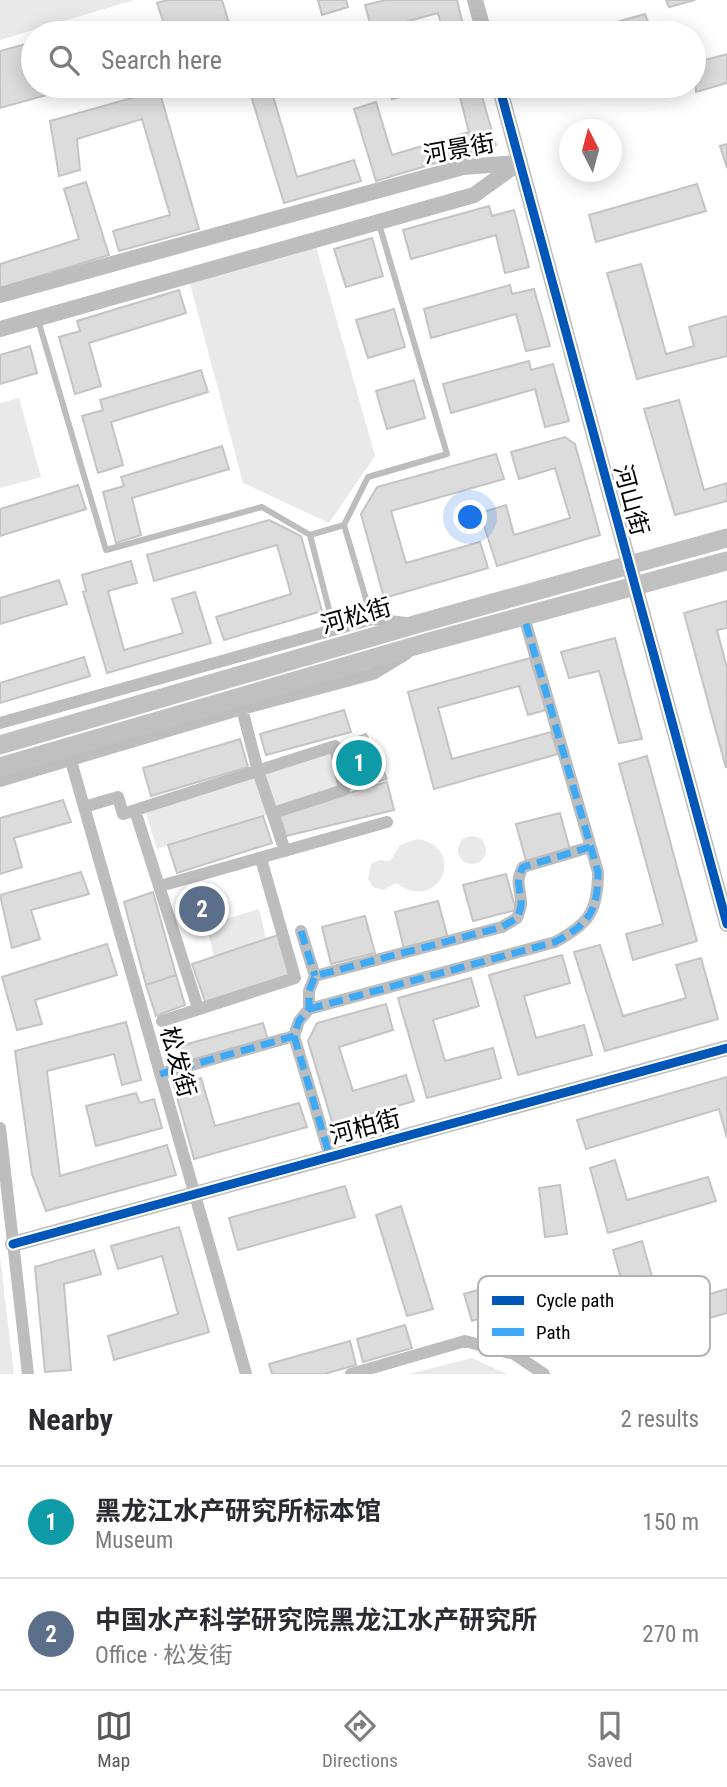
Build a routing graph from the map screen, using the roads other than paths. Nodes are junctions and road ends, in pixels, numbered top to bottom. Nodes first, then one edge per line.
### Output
1 (475, 0) edge
2 (481, 21) edge
3 (502, 98) edge
4 (520, 162) junction
5 (378, 223) junction
6 (0, 295) edge
7 (38, 318) junction
8 (0, 329) edge
9 (344, 525) junction
10 (310, 535) junction
11 (727, 538) edge
12 (727, 561) edge
13 (629, 565) junction
14 (634, 586) junction
15 (524, 617) junction
16 (372, 619) junction
17 (417, 624) junction
18 (334, 629) junction
19 (236, 705) junction
20 (0, 723) edge
21 (0, 745) edge
22 (71, 761) junction
23 (0, 767) edge
24 (258, 771) junction
25 (0, 781) edge
26 (84, 807) junction
27 (274, 813) junction
28 (137, 817) dead end
29 (387, 822) dead end
30 (590, 847) junction
31 (285, 851) junction
32 (261, 859) junction
33 (160, 886) junction
34 (727, 923) edge
35 (301, 931) dead end
36 (315, 976) junction
37 (198, 1008) junction
38 (309, 1009) junction
39 (162, 1021) dead end
40 (294, 1036) junction
41 (727, 1048) edge
42 (160, 1074) junction
43 (0, 1128) edge
44 (330, 1157) junction
45 (194, 1194) junction
46 (13, 1244) junction
47 (478, 1344) edge
48 (517, 1356) edge
49 (28, 1374) edge
50 (246, 1374) edge
51 (351, 1374) edge
52 (544, 1374) edge

1 - 2 street
3 - 4 street, 河山街
4 - 5 street, 河景街
4 - 6 street, 河景街
4 - 13 street, 河山街
5 - 7 street, 河景街
5 - 9 lane
7 - 8 street, 河景街
7 - 10 lane
9 - 10 lane
9 - 16 lane
10 - 18 lane
11 - 13 main road, 河松街
12 - 14 main road
13 - 14 street, 河山街
13 - 17 main road, 河松街
14 - 15 main road
14 - 34 street, 河山街
15 - 19 main road
15 - 30 street
16 - 17 street
16 - 18 street
17 - 21 main road, 河松街
18 - 20 street
19 - 22 street
19 - 23 main road
19 - 24 street
22 - 25 street
22 - 26 street, 松发街
24 - 26 street
24 - 27 street
24 - 27 street
26 - 42 street, 松发街
27 - 31 street
28 - 33 street
29 - 31 street
30 - 36 street
30 - 38 street
31 - 32 street
32 - 33 street
32 - 37 street
33 - 37 street
35 - 36 street
36 - 38 street
37 - 39 street
38 - 40 street
40 - 42 street
40 - 44 street
41 - 44 street, 河柏街
42 - 45 street, 松发街
43 - 46 street
44 - 45 street, 河柏街
45 - 46 street, 河柏街
45 - 50 street, 松发街
46 - 49 street
47 - 51 street
48 - 52 street

